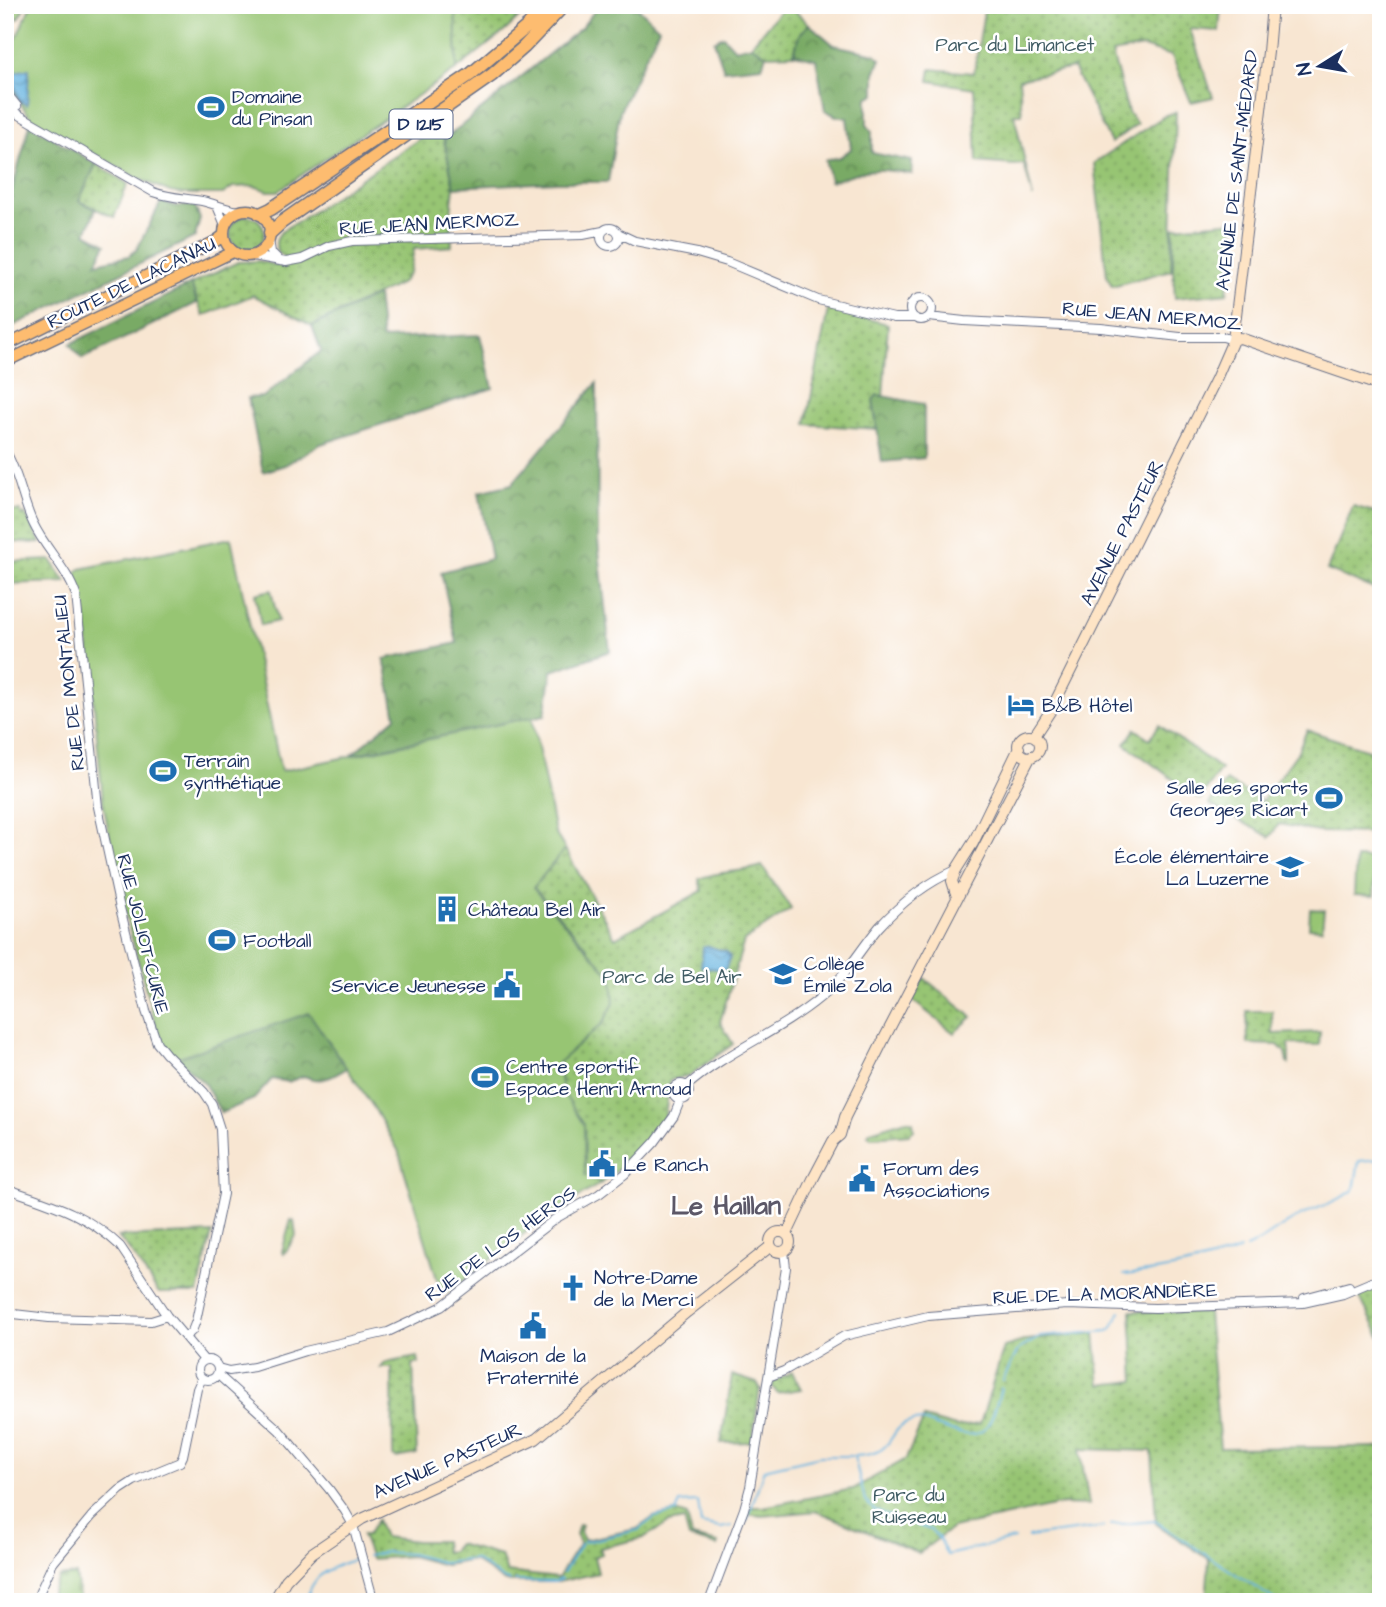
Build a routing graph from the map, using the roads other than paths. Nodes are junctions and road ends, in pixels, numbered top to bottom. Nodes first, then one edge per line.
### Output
1 (548, 5) edge
2 (564, 5) edge
3 (1272, 5) edge
4 (5, 83) edge
5 (5, 90) edge
6 (5, 100) edge
7 (20, 115) junction
8 (217, 206) junction
9 (241, 211) junction
10 (260, 214) junction
11 (224, 230) junction
12 (603, 231) junction
13 (618, 233) junction
14 (583, 235) junction
15 (270, 236) junction
16 (635, 241) junction
17 (602, 243) junction
18 (616, 244) junction
19 (233, 253) junction
20 (253, 256) junction
21 (280, 261) junction
22 (931, 304) junction
23 (911, 305) junction
24 (886, 317) junction
25 (929, 317) junction
26 (915, 318) junction
27 (956, 320) junction
28 (1233, 340) junction
29 (5, 346) edge
30 (5, 362) edge
31 (1381, 386) edge
32 (5, 450) edge
33 (1034, 736) junction
34 (1019, 748) junction
35 (1031, 756) junction
36 (105, 844) joint
37 (962, 860) junction
38 (956, 870) junction
39 (971, 873) junction
40 (938, 878) junction
41 (953, 885) junction
42 (957, 897) junction
43 (687, 1086) junction
44 (680, 1101) junction
45 (5, 1188) edge
46 (787, 1234) junction
47 (771, 1246) junction
48 (784, 1251) junction
49 (1381, 1272) edge
50 (1381, 1278) edge
51 (1288, 1302) junction
52 (5, 1313) edge
53 (167, 1316) junction
54 (185, 1337) junction
55 (204, 1360) junction
56 (218, 1371) junction
57 (234, 1371) junction
58 (768, 1377) junction
59 (202, 1378) junction
60 (231, 1384) junction
61 (352, 1525) junction
62 (35, 1602) edge
63 (272, 1602) edge
64 (374, 1602) edge
65 (709, 1602) edge

1 - 10 highway, D 1215
2 - 15 highway, D 1215
3 - 28 main road, AVENUE DE SAINT-MÉDARD
4 - 5 street
5 - 7 street
6 - 7 street
7 - 8 street
8 - 9 street
8 - 11 street
9 - 10 main road
9 - 11 main road, ROUTE DE LACANAU
10 - 15 main road
11 - 19 main road, ROUTE DE LACANAU
11 - 29 main road, ROUTE DE LACANAU
12 - 13 street
12 - 14 street, RUE JEAN MERMOZ
12 - 17 street
13 - 16 street
13 - 18 street
14 - 17 street, RUE JEAN MERMOZ
14 - 21 street, RUE JEAN MERMOZ
15 - 20 main road
15 - 21 street
16 - 18 street
16 - 24 street
17 - 18 street
19 - 20 main road, ROUTE DE LACANAU
19 - 30 main road, ROUTE DE LACANAU
20 - 21 street, RUE JEAN MERMOZ
22 - 23 street
22 - 25 street
22 - 27 street
23 - 24 street
23 - 26 street
24 - 26 street
25 - 26 street
25 - 27 street, RUE JEAN MERMOZ
27 - 28 street, RUE JEAN MERMOZ
28 - 31 main road, RUE JEAN MERMOZ
28 - 33 main road, AVENUE PASTEUR
32 - 36 street, RUE DE MONTALIEU
33 - 34 main road, AVENUE PASTEUR
33 - 35 main road, AVENUE PASTEUR
34 - 35 main road
34 - 37 main road, AVENUE PASTEUR
35 - 39 main road, AVENUE PASTEUR
36 - 54 street, RUE JOLIOT-CURIE
37 - 38 main road, AVENUE PASTEUR
37 - 39 street
38 - 40 street
38 - 41 main road, AVENUE PASTEUR
39 - 42 main road, AVENUE PASTEUR
40 - 41 street
40 - 43 street
41 - 42 main road, AVENUE PASTEUR
42 - 46 main road, AVENUE PASTEUR
43 - 44 street
43 - 44 street
44 - 57 street, RUE DE LOS HEROS
45 - 53 street
46 - 47 main road
46 - 48 main road
47 - 48 main road
47 - 61 main road, AVENUE PASTEUR
48 - 58 street
49 - 51 street, RUE DE LA MORANDIÈRE
50 - 51 street, RUE DE LA MORANDIÈRE
51 - 58 street, RUE DE LA MORANDIÈRE
52 - 53 street
53 - 54 street
54 - 55 street
55 - 56 street
55 - 59 street
56 - 57 street, RUE DE LOS HEROS
56 - 59 street
56 - 60 street
57 - 60 street
58 - 65 street
59 - 62 street
60 - 61 street
61 - 63 main road, AVENUE PASTEUR
61 - 64 street

